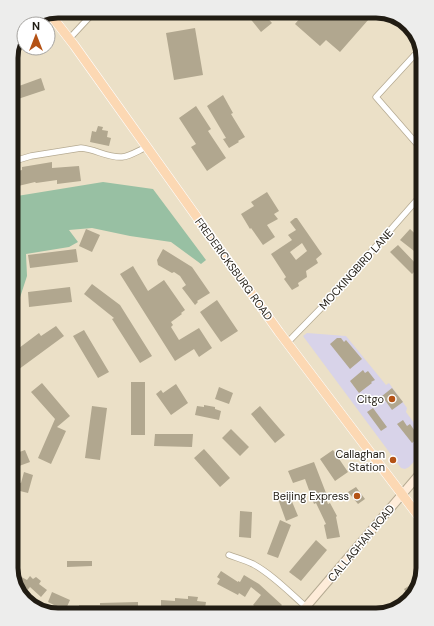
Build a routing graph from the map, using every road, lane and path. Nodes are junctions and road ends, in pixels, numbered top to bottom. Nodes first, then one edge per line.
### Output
1 (89, 18) edge
2 (54, 19) edge
3 (70, 39) junction
4 (416, 53) edge
5 (416, 142) edge
6 (147, 147) junction
7 (18, 160) edge
8 (416, 201) edge
9 (287, 343) junction
10 (416, 478) edge
11 (402, 494) junction
12 (416, 513) edge
13 (229, 555) dead end
14 (306, 607) joint

1 - 3 street
2 - 3 main road, FREDERICKSBURG ROAD
3 - 6 main road, FREDERICKSBURG ROAD
4 - 5 street
6 - 7 street
6 - 9 main road, FREDERICKSBURG ROAD
8 - 9 street, MOCKINGBIRD LANE
9 - 11 main road, FREDERICKSBURG ROAD
10 - 11 main road, CALLAGHAN ROAD
11 - 12 main road, FREDERICKSBURG ROAD
11 - 14 main road, CALLAGHAN ROAD
13 - 14 street

